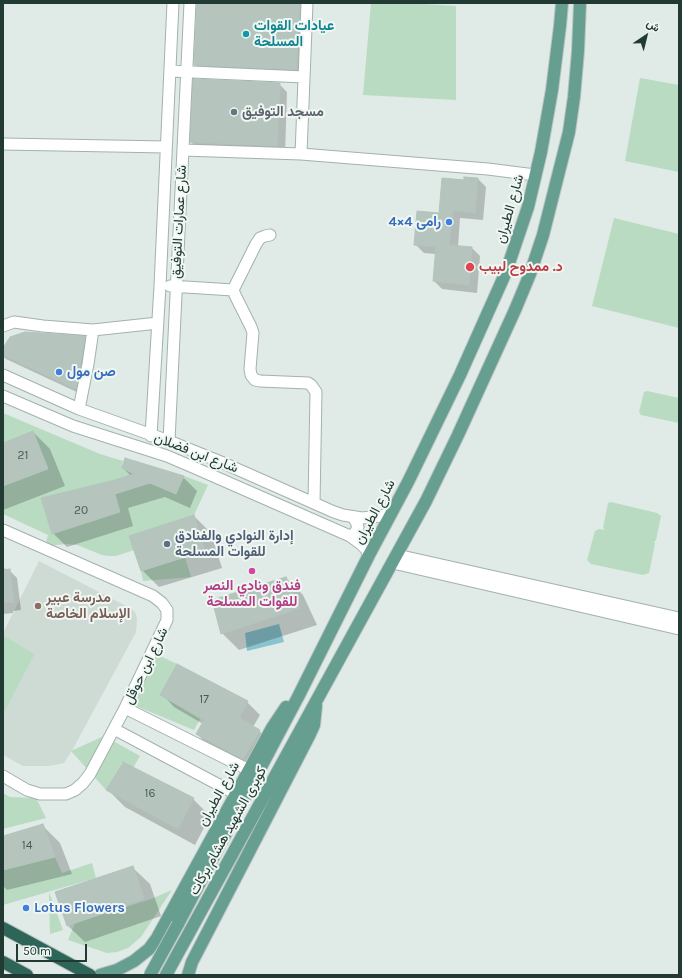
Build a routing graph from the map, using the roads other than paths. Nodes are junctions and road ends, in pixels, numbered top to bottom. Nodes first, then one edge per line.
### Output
1 (173, 3) edge
2 (190, 3) edge
3 (307, 3) edge
4 (562, 3) edge
5 (580, 3) edge
6 (170, 71) junction
7 (186, 72) junction
8 (304, 77) junction
9 (3, 144) edge
10 (166, 147) junction
11 (183, 150) junction
12 (301, 154) junction
13 (535, 175) junction
14 (270, 235) dead end
15 (160, 286) junction
16 (176, 287) junction
17 (233, 290) junction
18 (158, 323) junction
19 (3, 326) edge
20 (93, 330) junction
21 (3, 375) edge
22 (3, 396) edge
23 (79, 409) junction
24 (151, 436) junction
25 (169, 441) junction
26 (314, 503) junction
27 (391, 513) junction
28 (353, 517) junction
29 (3, 530) edge
30 (350, 536) junction
31 (369, 555) junction
32 (395, 559) junction
33 (656, 618) junction
34 (679, 618) edge
35 (679, 629) edge
36 (298, 697) junction
37 (317, 701) junction
38 (125, 708) junction
39 (114, 729) junction
40 (249, 770) junction
41 (3, 776) edge
42 (236, 794) junction
43 (3, 928) edge
44 (149, 949) junction
45 (3, 962) edge
46 (187, 973) edge
47 (27, 975) edge
48 (90, 975) edge
49 (95, 975) edge
50 (100, 975) edge
51 (150, 975) edge
52 (160, 975) edge
53 (166, 975) edge

1 - 6 street, شارع عمارات التوفيق
2 - 7 street, شارع عمارات التوفيق
3 - 8 street
4 - 13 main road, شارع الطيران
5 - 32 main road
6 - 7 street
6 - 10 street, شارع عمارات التوفيق
7 - 8 street
7 - 11 street, شارع عمارات التوفيق
8 - 12 street
9 - 10 street
10 - 15 street, شارع عمارات التوفيق
11 - 12 street
11 - 16 street, شارع عمارات التوفيق
12 - 13 street
13 - 27 main road, شارع الطيران
14 - 17 street
15 - 16 street
15 - 18 street, شارع عمارات التوفيق
16 - 17 street
16 - 25 street, شارع عمارات التوفيق
17 - 26 street
18 - 20 street
18 - 24 street, شارع عمارات التوفيق
19 - 20 street
20 - 23 street
21 - 23 street, شارع ابن فضلان
22 - 30 street, شارع ابن فضلان
23 - 24 street, شارع ابن فضلان
24 - 25 street, شارع ابن فضلان
25 - 26 street, شارع ابن فضلان
26 - 28 street, شارع ابن فضلان
27 - 28 street, شارع ابن فضلان
27 - 31 main road, شارع الطيران
28 - 30 street
29 - 38 street, شارع ابن حوقل
30 - 31 street, شارع ابن فضلان
31 - 36 main road, شارع الطيران
32 - 33 street
32 - 37 main road
33 - 34 street
33 - 35 street
36 - 40 main road, شارع الطيران
36 - 51 main road, كوبرى الشهيد هشام بركات, bridge
37 - 46 main road
37 - 53 main road, كوبرى الشهيد هشام بركات
38 - 39 street, شارع ابن حوقل
38 - 40 street
39 - 41 street, شارع ابن حوقل
39 - 42 street
40 - 42 main road, شارع الطيران
42 - 44 main road, شارع الطيران
43 - 48 highway
44 - 50 main road, شارع الطيران
44 - 52 main road
45 - 47 highway
48 - 49 main road

